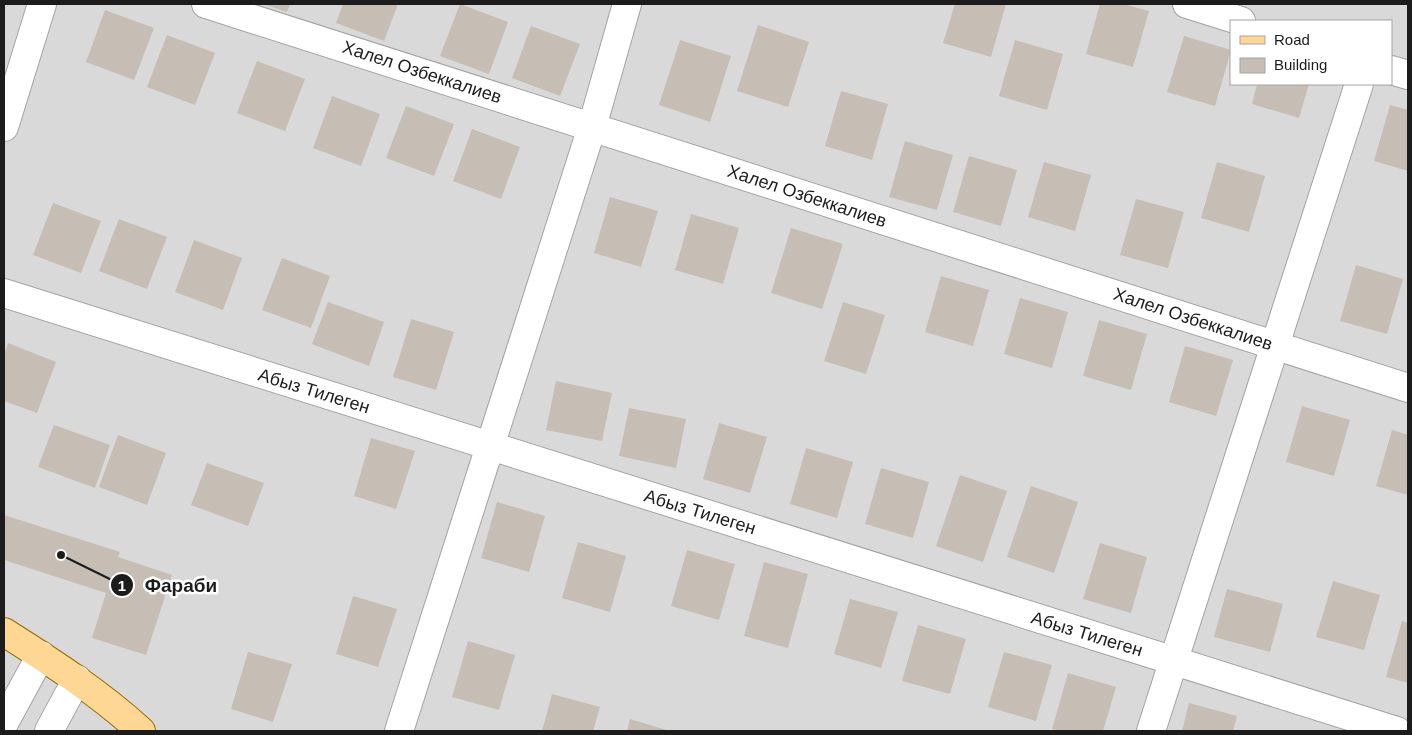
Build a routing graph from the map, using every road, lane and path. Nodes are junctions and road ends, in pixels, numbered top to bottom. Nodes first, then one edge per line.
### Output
1 (42, 4) edge
2 (206, 4) edge
3 (628, 4) edge
4 (1187, 4) edge
5 (1238, 20) edge
6 (1392, 70) edge
7 (1408, 75) edge
8 (1359, 85) edge
9 (4, 126) edge
10 (592, 127) junction
11 (4, 293) edge
12 (1275, 345) junction
13 (1408, 388) edge
14 (489, 446) junction
15 (4, 632) edge
16 (41, 655) junction
17 (1174, 661) junction
18 (77, 680) junction
19 (6, 715) edge
20 (49, 731) edge
21 (141, 731) edge
22 (399, 731) edge
23 (1151, 731) edge
24 (1397, 731) edge

1 - 9 street
2 - 10 street, Халел Озбеккалиев
3 - 10 street
4 - 5 street
6 - 7 street
8 - 12 street
10 - 12 street, Халел Озбеккалиев
10 - 14 street
11 - 14 street, Абыз Тилеген
12 - 13 street, Халел Озбеккалиев
12 - 17 street
14 - 17 street, Абыз Тилеген
14 - 22 street
15 - 16 main road
16 - 18 main road
16 - 19 street
17 - 23 street
17 - 24 street, Абыз Тилеген
18 - 20 street
18 - 21 main road

